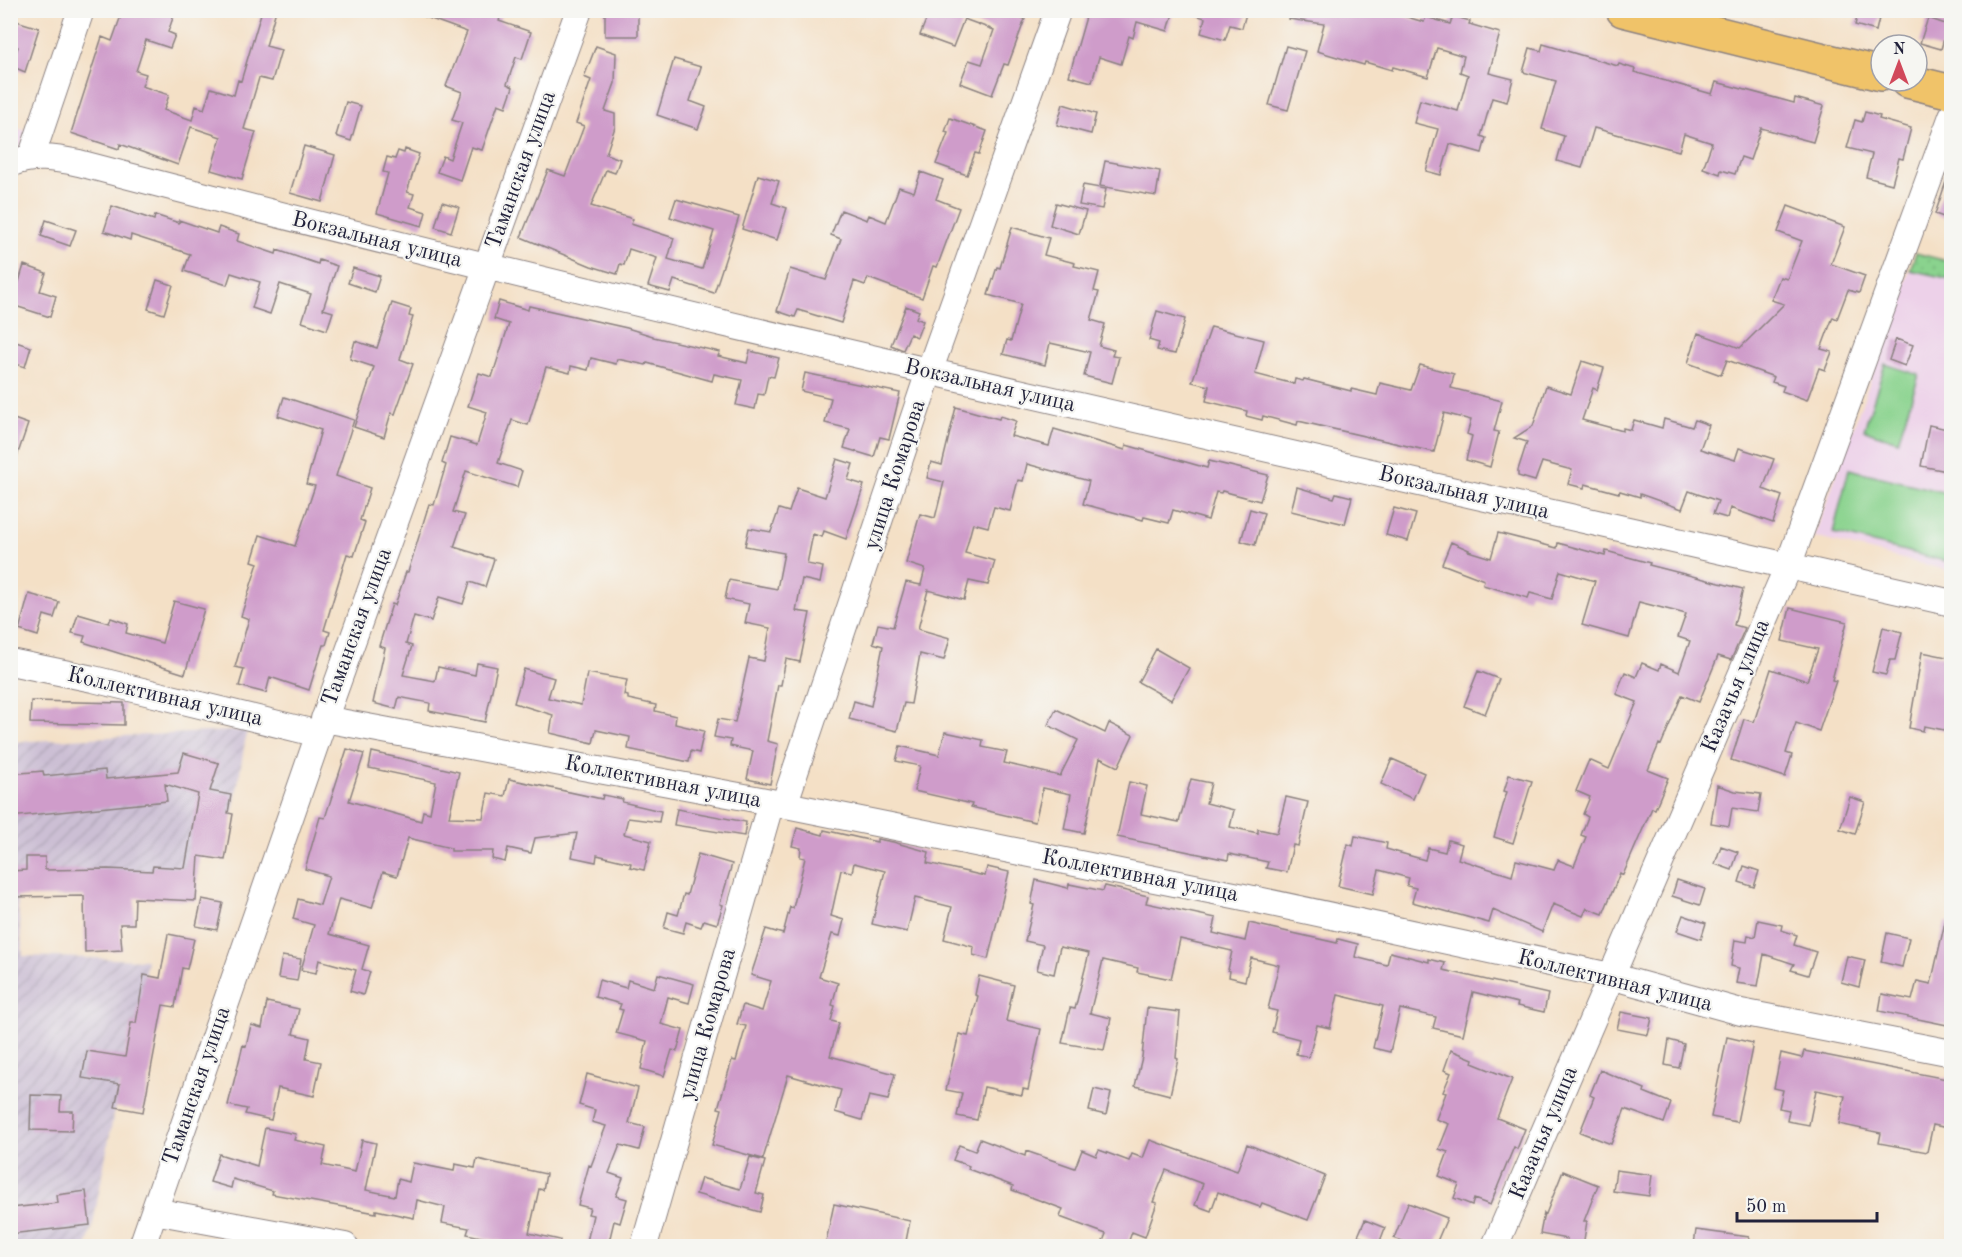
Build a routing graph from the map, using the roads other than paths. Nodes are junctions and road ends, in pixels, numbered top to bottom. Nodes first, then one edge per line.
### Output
1 (81, 10) edge
2 (579, 10) edge
3 (1058, 10) edge
4 (1623, 10) edge
5 (1869, 71) edge
6 (1929, 86) edge
7 (1952, 92) edge
8 (1952, 116) edge
9 (21, 161) edge
10 (486, 267) junction
11 (929, 372) junction
12 (1788, 566) junction
13 (1952, 603) edge
14 (10, 662) edge
15 (322, 726) junction
16 (778, 804) junction
17 (1610, 976) junction
18 (1952, 1053) edge
19 (154, 1211) junction
20 (142, 1246) edge
21 (345, 1246) edge
22 (644, 1246) edge
23 (1495, 1246) edge

1 - 9 street
2 - 10 street, Таманская улица
3 - 11 street, улица Комарова
4 - 5 main road
6 - 7 main road
8 - 12 street, Казачья улица
9 - 10 street, Вокзальная улица
10 - 11 street, Вокзальная улица
10 - 15 street, Таманская улица
11 - 12 street, Вокзальная улица
11 - 16 street, улица Комарова
12 - 13 street, Вокзальная улица
12 - 17 street, Казачья улица
14 - 15 street, Коллективная улица
15 - 16 street, Коллективная улица
15 - 19 street, Таманская улица
16 - 17 street, Коллективная улица
16 - 22 street, улица Комарова
17 - 18 street, Коллективная улица
17 - 23 street, Казачья улица
19 - 20 street, Таманская улица
19 - 21 street

